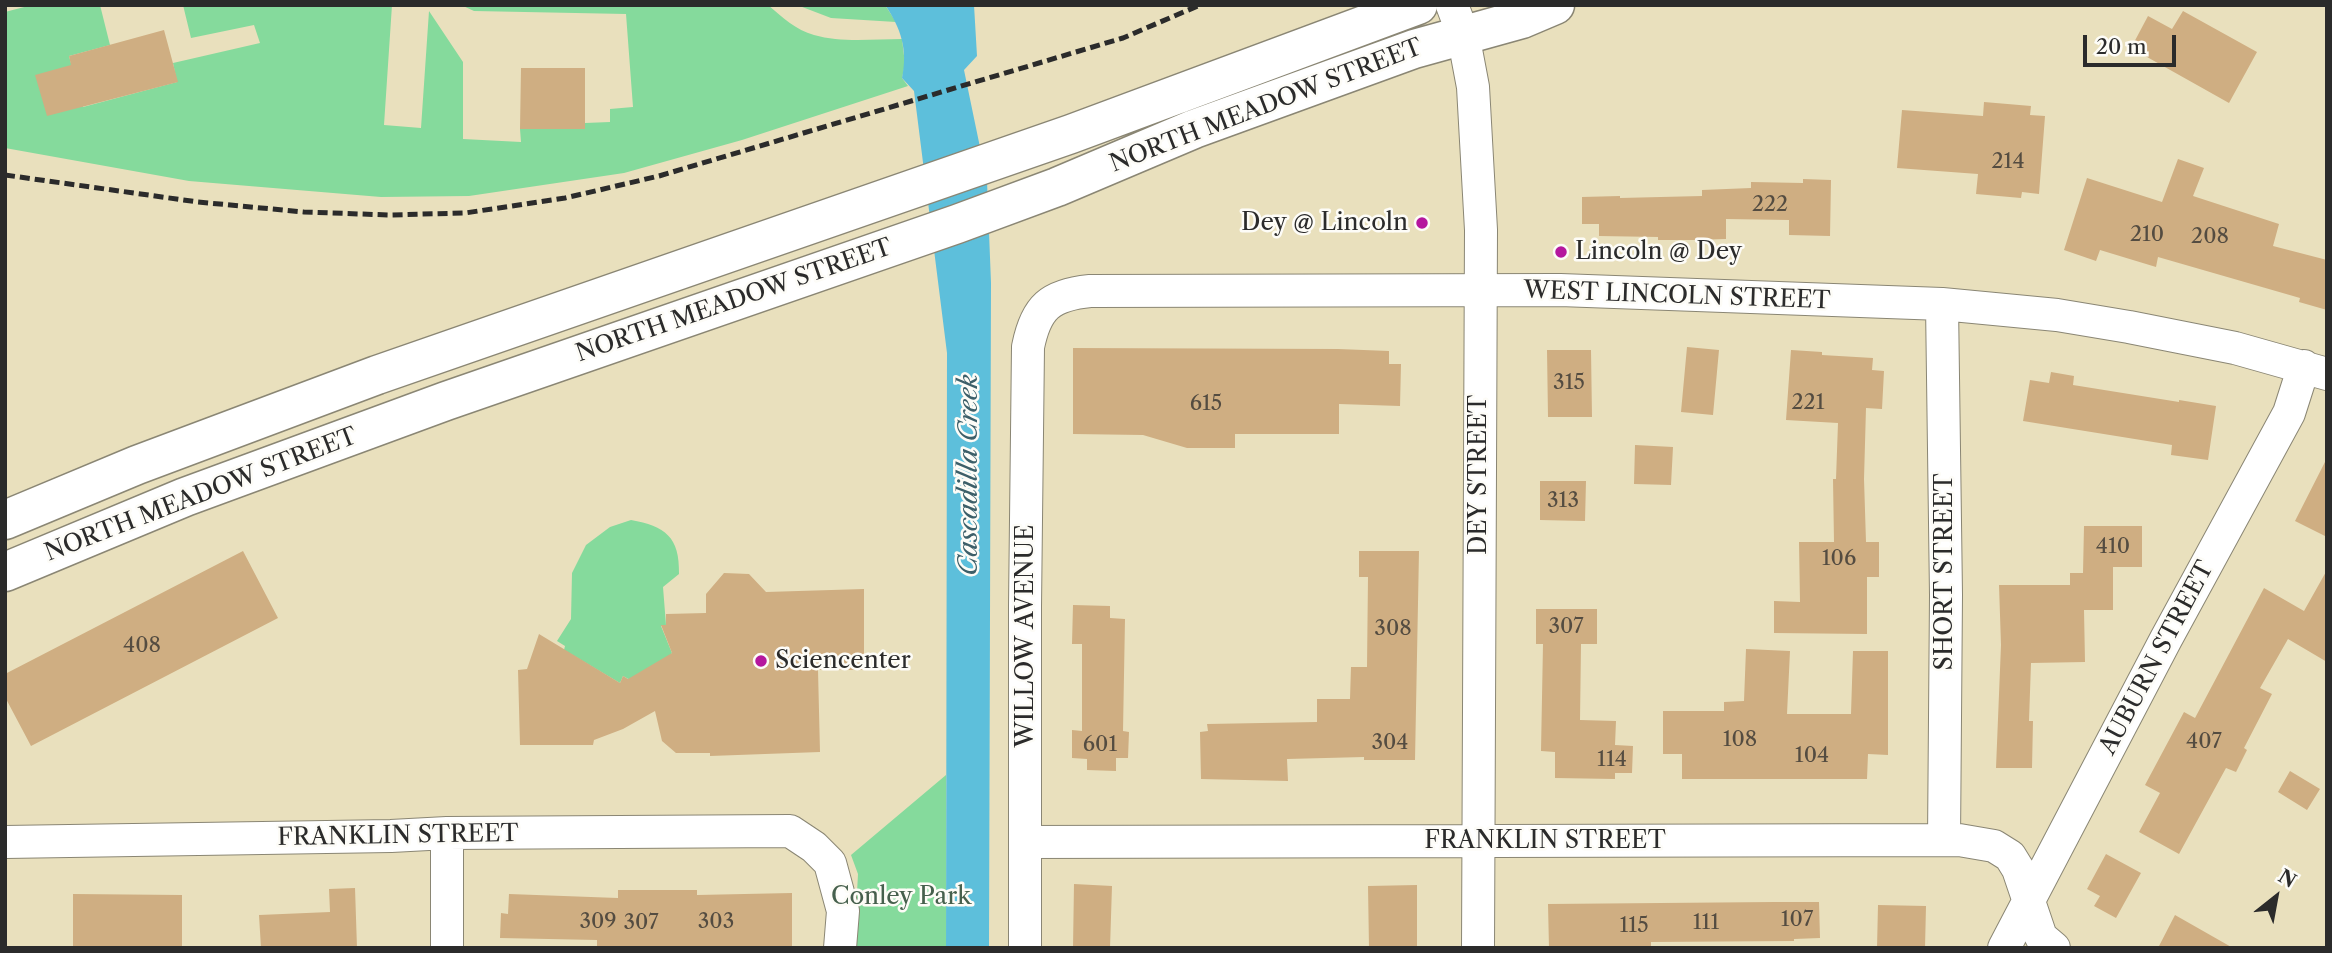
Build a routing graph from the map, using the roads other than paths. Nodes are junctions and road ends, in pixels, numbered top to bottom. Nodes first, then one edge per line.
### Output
1 (1418, 5) edge
2 (1555, 5) edge
3 (1458, 20) edge
4 (1479, 291) junction
5 (1942, 304) junction
6 (1033, 325) joint
7 (2315, 370) edge
8 (5, 520) edge
9 (5, 572) edge
10 (447, 834) junction
11 (1944, 840) junction
12 (1478, 841) junction
13 (5, 842) edge
14 (1026, 842) junction
15 (2029, 902) junction
16 (447, 948) edge
17 (839, 948) edge
18 (1025, 948) edge
19 (1478, 948) edge
20 (2004, 948) edge
21 (2054, 948) edge

1 - 8 highway, NORTH MEADOW STREET
2 - 3 highway, NORTH MEADOW STREET
3 - 4 street, DEY STREET
3 - 9 highway, NORTH MEADOW STREET
4 - 5 street, WEST LINCOLN STREET
4 - 6 street, WEST LINCOLN STREET
4 - 12 street, DEY STREET
5 - 7 street, WEST LINCOLN STREET
5 - 11 street, SHORT STREET
6 - 14 street, WILLOW AVENUE
7 - 15 street, AUBURN STREET
10 - 13 street, FRANKLIN STREET
10 - 16 street
10 - 17 street, FRANKLIN STREET
11 - 12 street, FRANKLIN STREET
11 - 15 street, FRANKLIN STREET
12 - 14 street, FRANKLIN STREET
12 - 19 street, DEY STREET
14 - 18 street, WILLOW AVENUE
15 - 20 street, AUBURN STREET
15 - 21 street, FRANKLIN STREET

